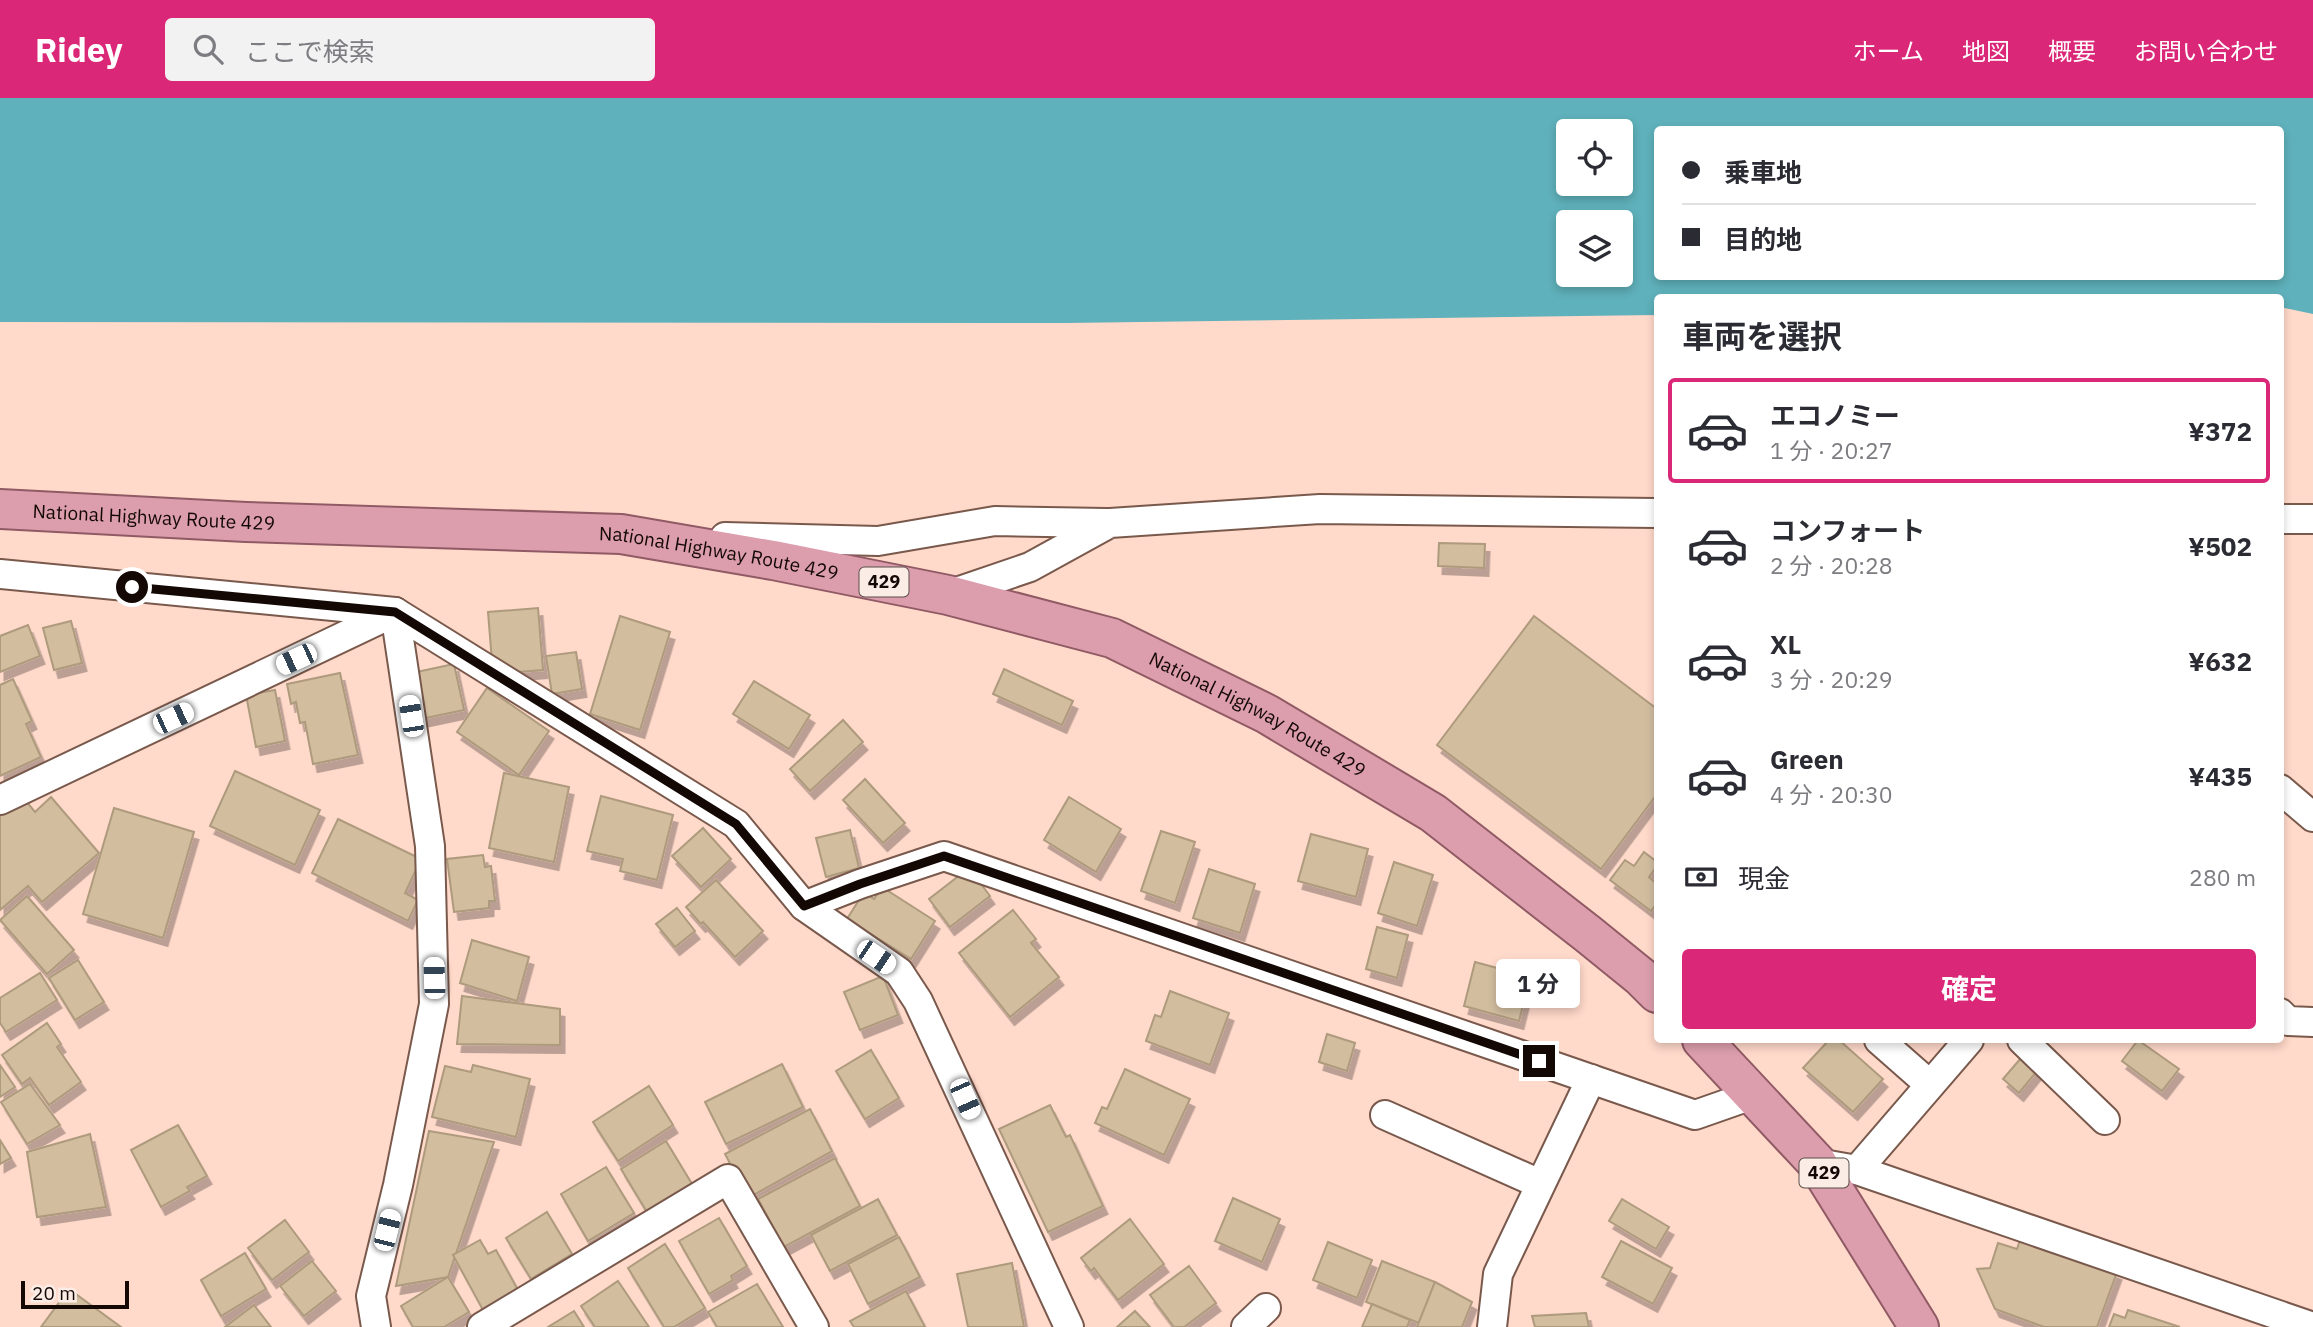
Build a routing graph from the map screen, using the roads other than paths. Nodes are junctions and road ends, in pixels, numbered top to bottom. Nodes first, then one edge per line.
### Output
1 (0, 509) edge
2 (1654, 513) edge
3 (2284, 519) edge
4 (2313, 519) edge
5 (1110, 523) junction
6 (621, 534) junction
7 (0, 574) edge
8 (948, 595) junction
9 (395, 612) junction
10 (2284, 792) edge
11 (0, 800) edge
12 (2313, 817) edge
13 (804, 906) junction
14 (1652, 976) edge
15 (2284, 1017) edge
16 (2313, 1022) edge
17 (1705, 1043) edge
18 (1882, 1043) edge
19 (1966, 1043) edge
20 (2025, 1043) edge
21 (1591, 1079) junction
22 (1929, 1084) junction
23 (1755, 1094) junction
24 (1385, 1115) dead end
25 (2105, 1120) dead end
26 (1817, 1163) junction
27 (1857, 1170) junction
28 (1540, 1184) junction
29 (2313, 1326) edge
30 (376, 1327) edge
31 (482, 1327) edge
32 (814, 1327) edge
33 (1069, 1327) edge
34 (1492, 1327) edge
35 (1919, 1327) edge

1 - 6 highway, National Highway Route 429 / 429
2 - 5 street
3 - 4 street
5 - 6 street
5 - 8 street
6 - 8 highway, National Highway Route 429 / 429
7 - 9 street
8 - 14 highway, National Highway Route 429 / 429
9 - 11 street
9 - 13 street
9 - 30 street
10 - 12 street
13 - 21 street
13 - 33 street
15 - 16 street
17 - 23 highway, 429
18 - 22 street
19 - 22 street
20 - 25 street
21 - 23 street
21 - 28 street
22 - 27 street
23 - 26 highway, 429
24 - 28 street
26 - 27 street
26 - 35 highway, 429
27 - 29 street
28 - 34 street
31 - 32 street

